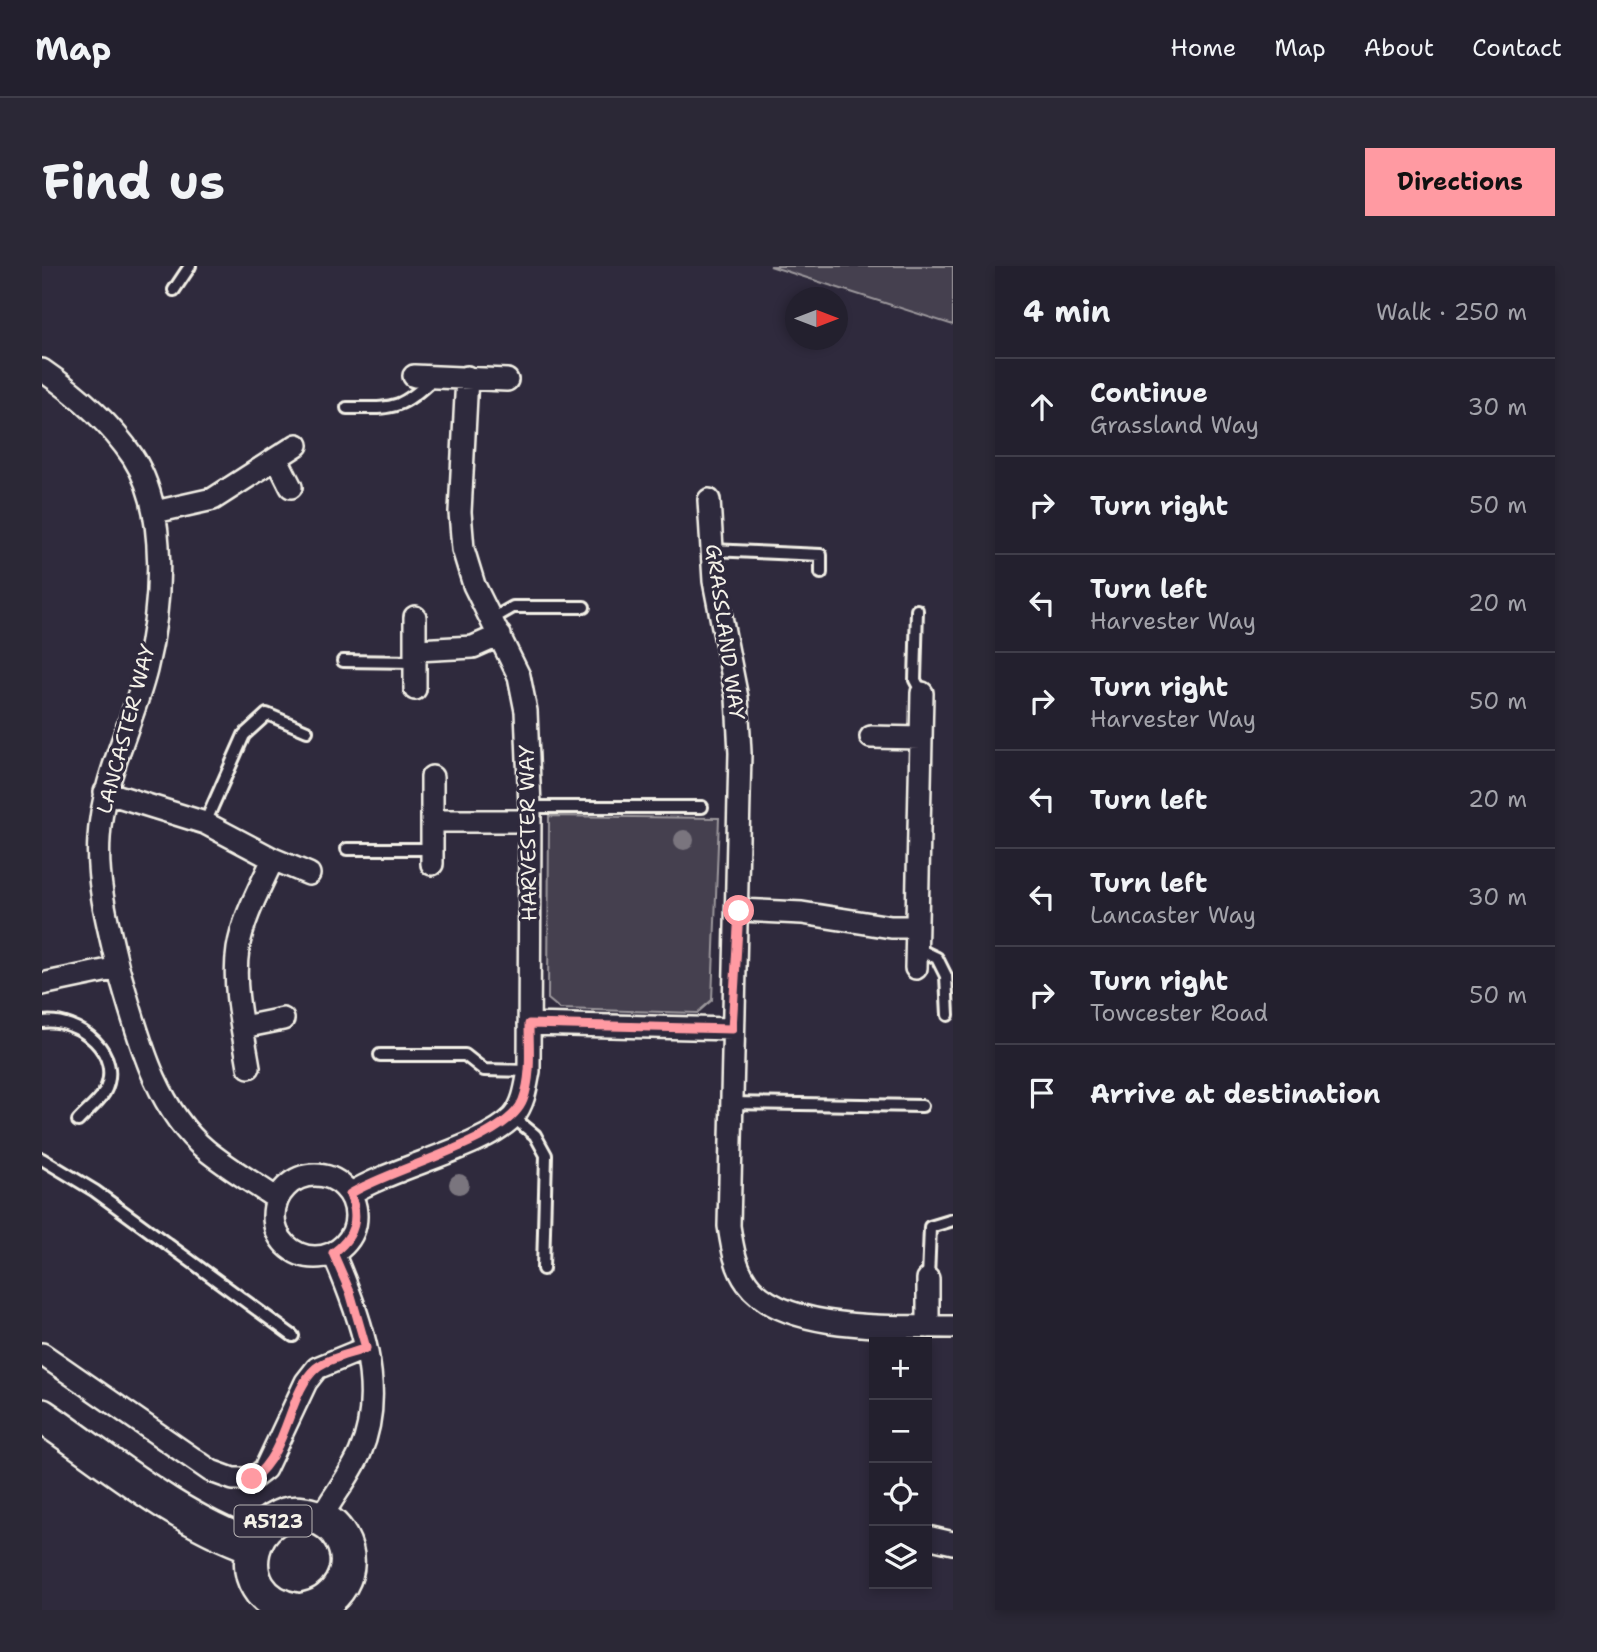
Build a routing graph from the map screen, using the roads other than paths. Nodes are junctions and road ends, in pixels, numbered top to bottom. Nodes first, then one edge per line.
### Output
1 (190, 266) edge
2 (174, 290) dead end
3 (42, 370) edge
4 (414, 376) dead end
5 (436, 376) junction
6 (467, 377) junction
7 (506, 380) dead end
8 (347, 408) dead end
9 (297, 446) dead end
10 (277, 459) junction
11 (291, 487) dead end
12 (709, 500) dead end
13 (155, 512) junction
14 (712, 551) junction
15 (821, 573) dead end
16 (584, 607) dead end
17 (917, 610) dead end
18 (415, 617) dead end
19 (496, 627) junction
20 (416, 656) junction
21 (343, 661) dead end
22 (415, 689) dead end
23 (922, 693) joint
24 (307, 731) dead end
25 (871, 737) dead end
26 (921, 738) junction
27 (432, 777) dead end
28 (105, 792) junction
29 (702, 807) dead end
30 (530, 814) junction
31 (432, 821) junction
32 (205, 823) junction
33 (347, 849) dead end
34 (432, 856) joint
35 (273, 859) junction
36 (309, 874) dead end
37 (739, 911) junction
38 (916, 948) junction
39 (118, 968) junction
40 (42, 984) edge
41 (948, 1015) dead end
42 (283, 1019) dead end
43 (42, 1022) edge
44 (529, 1024) junction
45 (243, 1027) junction
46 (732, 1029) junction
47 (380, 1055) dead end
48 (249, 1067) dead end
49 (529, 1071) junction
50 (731, 1103) junction
51 (922, 1106) dead end
52 (513, 1116) junction
53 (78, 1121) dead end
54 (42, 1159) edge
55 (350, 1194) junction
56 (277, 1199) junction
57 (953, 1220) edge
58 (333, 1253) junction
59 (543, 1269) dead end
60 (928, 1279) joint
61 (928, 1327) junction
62 (953, 1327) edge
63 (293, 1336) dead end
64 (366, 1348) junction
65 (42, 1354) edge
66 (42, 1416) edge
67 (321, 1518) junction
68 (932, 1538) edge
69 (953, 1543) edge
70 (253, 1546) junction
71 (348, 1601) edge
72 (291, 1609) edge

1 - 2 lane
3 - 13 street, LANCASTER WAY
4 - 5 street
5 - 6 street
5 - 8 lane
6 - 7 street
6 - 19 street, HARVESTER WAY
9 - 10 street
10 - 11 street
10 - 13 street
12 - 14 street, GRASSLAND WAY
13 - 28 street, LANCASTER WAY
14 - 15 lane
14 - 37 street, GRASSLAND WAY
16 - 19 lane
17 - 23 lane
18 - 20 street
19 - 20 street
19 - 30 street, HARVESTER WAY
20 - 21 lane
20 - 22 street
23 - 26 street
24 - 32 lane
25 - 26 street
26 - 38 street
27 - 31 street
28 - 32 street
28 - 39 street, LANCASTER WAY
29 - 30 lane
30 - 31 street
30 - 44 street, HARVESTER WAY
31 - 34 street
32 - 35 street
33 - 34 lane
35 - 36 street
35 - 45 street
37 - 38 street
37 - 46 street, GRASSLAND WAY
38 - 41 lane
39 - 40 street
39 - 56 street, LANCASTER WAY
42 - 45 street
43 - 53 lane
44 - 46 street
44 - 49 street, HARVESTER WAY
45 - 48 street
46 - 50 street, GRASSLAND WAY
47 - 49 lane
49 - 52 street, HARVESTER WAY
50 - 51 lane
50 - 61 street, GRASSLAND WAY
52 - 55 street
52 - 59 lane
54 - 63 lane
55 - 56 street
55 - 58 street
56 - 58 street
57 - 60 lane
58 - 64 street
60 - 61 street
61 - 62 street, GRASSLAND WAY
64 - 65 street
64 - 67 street
66 - 70 main road, A5123
67 - 70 main road, A5123
67 - 71 main road, A5123
68 - 69 street
70 - 72 main road, A5123
71 - 72 main road, A5123

